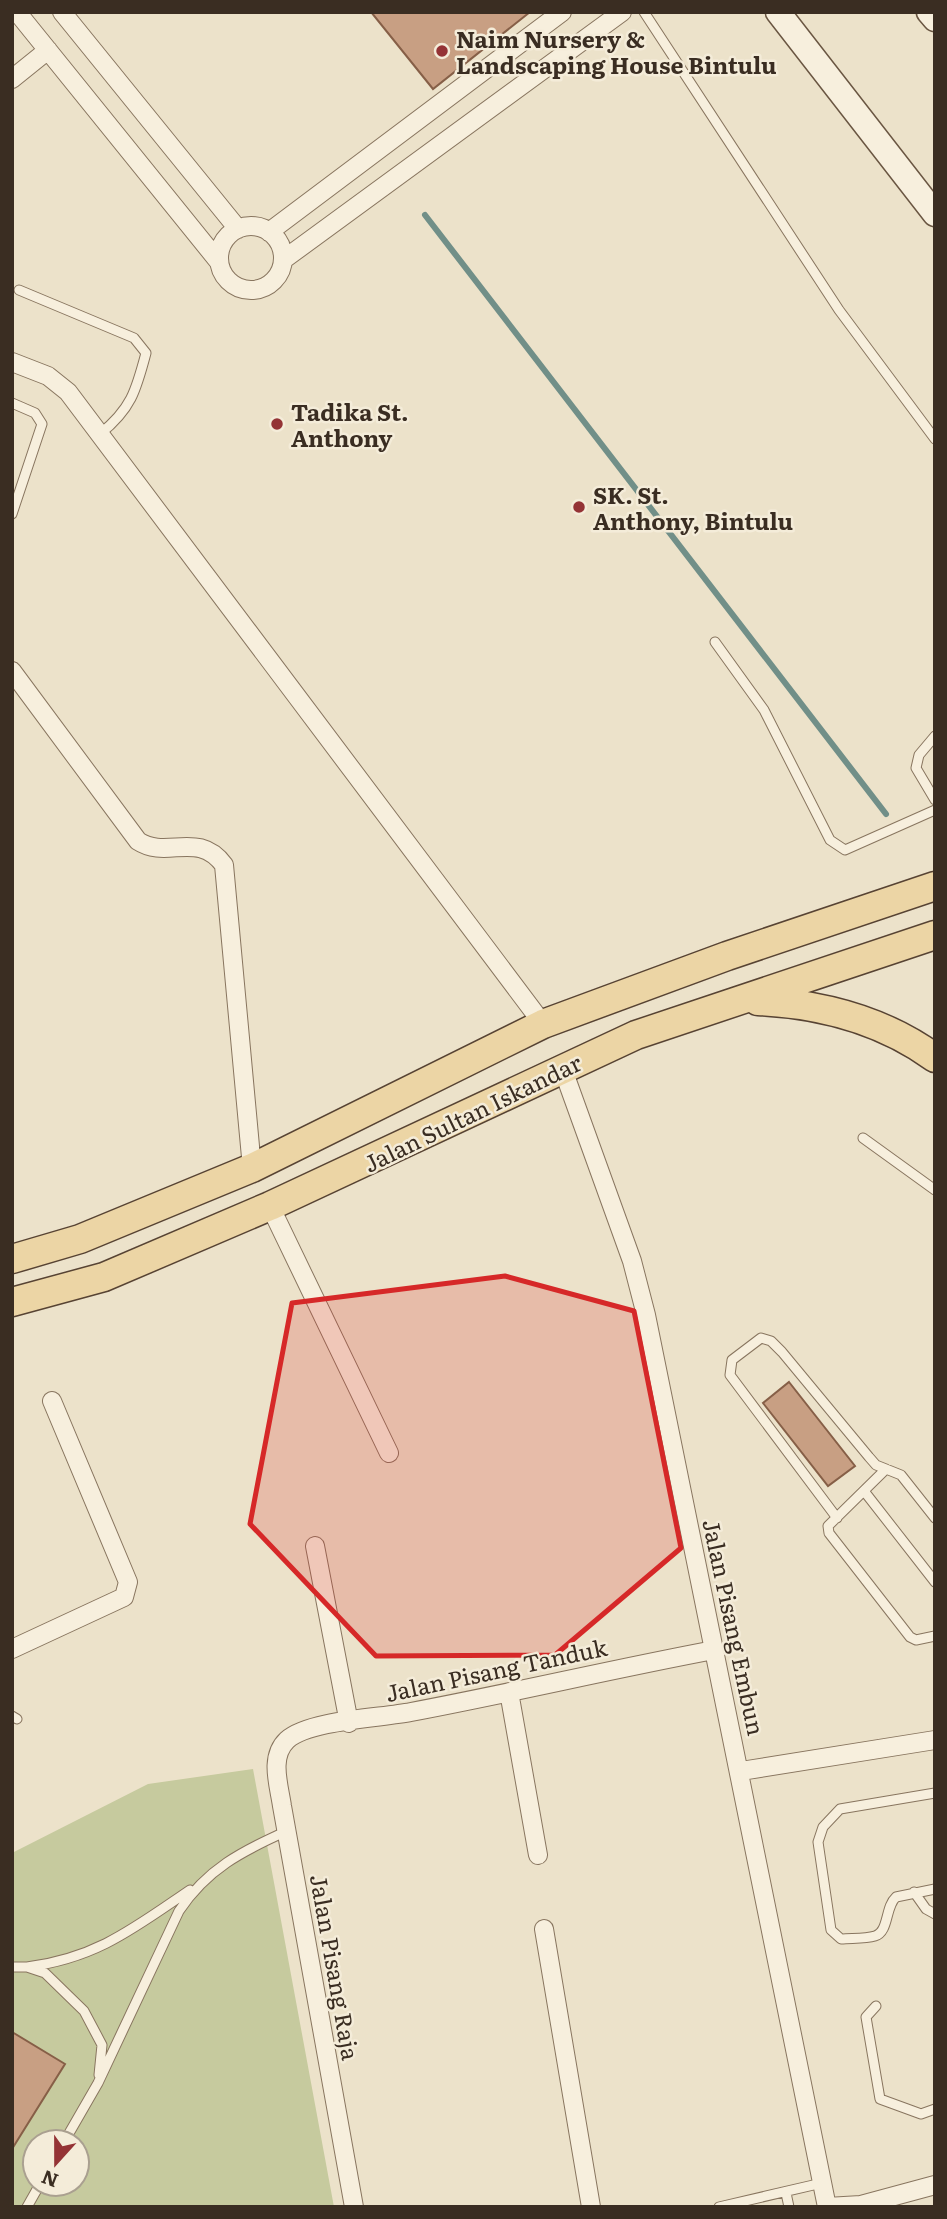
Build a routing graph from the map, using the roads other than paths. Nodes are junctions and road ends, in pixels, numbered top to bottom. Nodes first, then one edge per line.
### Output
1 (18, 12) edge
2 (62, 12) edge
3 (562, 12) edge
4 (622, 12) edge
5 (644, 12) edge
6 (764, 12) edge
7 (778, 12) edge
8 (929, 12) edge
9 (935, 19) edge
10 (48, 50) junction
11 (823, 71) junction
12 (12, 79) edge
13 (935, 214) edge
14 (238, 229) junction
15 (269, 232) junction
16 (283, 260) junction
17 (219, 262) junction
18 (19, 290) dead end
19 (12, 362) edge
20 (12, 403) edge
21 (100, 434) junction
22 (935, 439) edge
23 (12, 514) edge
24 (715, 642) dead end
25 (12, 671) edge
26 (935, 736) edge
27 (935, 800) edge
28 (935, 810) edge
29 (935, 886) edge
30 (935, 935) edge
31 (737, 1000) junction
32 (543, 1024) junction
33 (935, 1058) edge
34 (562, 1068) junction
35 (863, 1138) dead end
36 (252, 1168) junction
37 (935, 1190) edge
38 (270, 1206) junction
39 (12, 1259) edge
40 (12, 1302) edge
41 (52, 1401) dead end
42 (389, 1453) dead end
43 (886, 1469) junction
44 (864, 1491) junction
45 (837, 1518) junction
46 (935, 1518) edge
47 (314, 1546) dead end
48 (935, 1582) edge
49 (935, 1636) edge
50 (12, 1649) edge
51 (714, 1650) junction
52 (509, 1692) junction
53 (349, 1723) junction
54 (288, 1739) joint
55 (935, 1740) edge
56 (741, 1771) junction
57 (935, 1793) edge
58 (287, 1831) junction
59 (538, 1855) dead end
60 (196, 1886) junction
61 (935, 1888) edge
62 (914, 1892) junction
63 (935, 1914) edge
64 (544, 1928) dead end
65 (12, 1966) edge
66 (27, 1967) junction
67 (877, 2006) dead end
68 (98, 2083) junction
69 (935, 2109) edge
70 (72, 2128) edge
71 (822, 2183) junction
72 (935, 2185) edge
73 (786, 2193) junction
74 (354, 2207) edge
75 (591, 2207) edge
76 (719, 2207) edge
77 (789, 2207) edge
78 (827, 2207) edge

1 - 10 street
2 - 14 street
3 - 15 street
4 - 16 street
5 - 22 lane
6 - 11 street
7 - 11 main road
8 - 9 main road
10 - 12 street
10 - 17 street
11 - 13 main road
14 - 15 street
14 - 17 street
15 - 16 street
16 - 17 street
18 - 21 lane
19 - 21 street
20 - 23 lane
21 - 32 street
24 - 28 lane
25 - 36 street
26 - 27 lane
29 - 32 main road, Jalan Sultan Iskandar
30 - 31 main road
31 - 33 main road, Jalan Sultan Iskandar
31 - 34 main road, Jalan Sultan Iskandar
32 - 36 main road, Jalan Sultan Iskandar
34 - 38 main road, Jalan Sultan Iskandar
34 - 51 street, Jalan Pisang Embun
35 - 37 lane
36 - 39 main road, Jalan Sultan Iskandar
38 - 40 main road, Jalan Sultan Iskandar
38 - 42 street
41 - 50 street
43 - 44 lane
43 - 45 lane
43 - 46 lane
44 - 45 lane
44 - 48 lane
45 - 49 lane
47 - 53 street
51 - 52 street, Jalan Pisang Tanduk
51 - 56 street, Jalan Pisang Embun
52 - 53 street, Jalan Pisang Tanduk
52 - 59 street
53 - 54 street, Jalan Pisang Tanduk
54 - 58 street, Jalan Pisang Raja
55 - 56 street
56 - 71 street, Jalan Pisang Embun
57 - 62 lane
58 - 60 lane
58 - 74 street, Jalan Pisang Raja
60 - 66 lane
60 - 68 lane
61 - 62 lane
62 - 63 lane
64 - 75 street
65 - 66 lane
66 - 68 lane
67 - 69 lane
68 - 70 lane
71 - 73 lane
71 - 78 street, Jalan Pisang Embun
72 - 78 street
73 - 76 lane
73 - 77 lane

